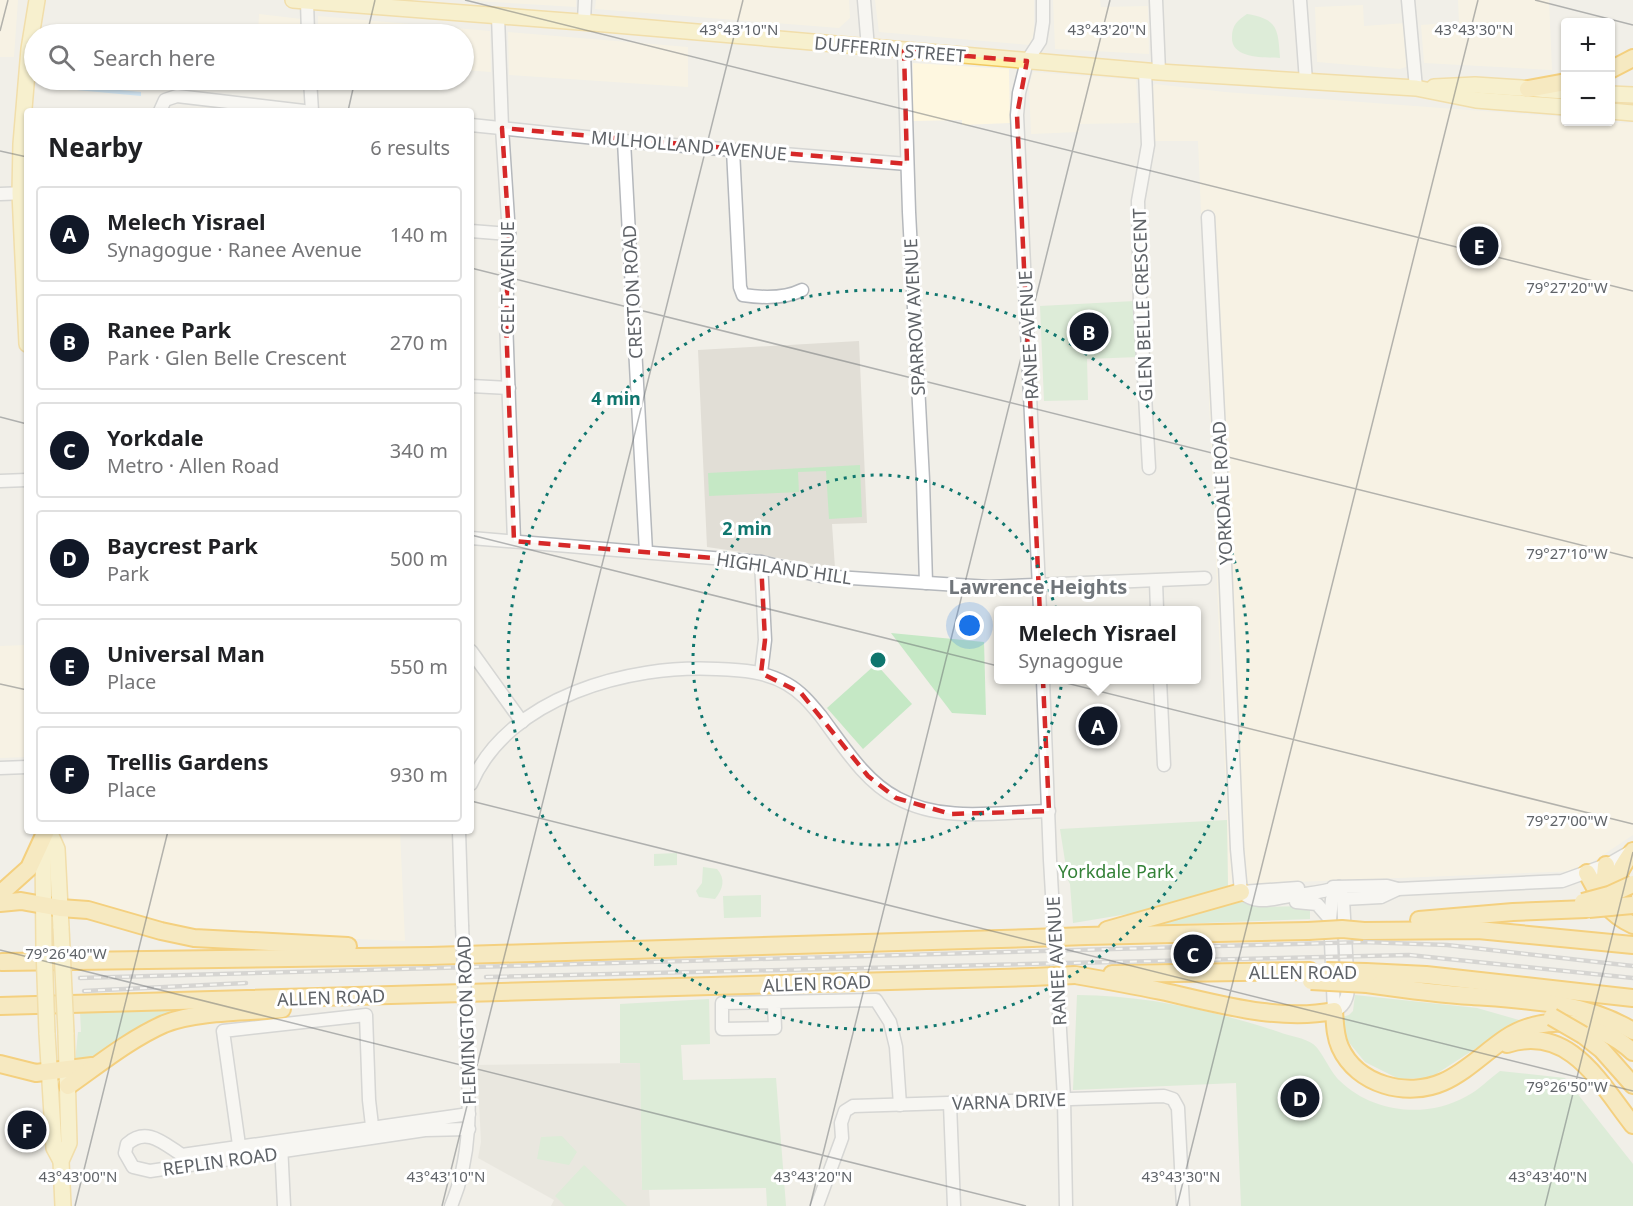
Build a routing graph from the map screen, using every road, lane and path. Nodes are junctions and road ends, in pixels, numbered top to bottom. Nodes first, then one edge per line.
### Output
1 (31, 0) edge
2 (37, 0) edge
3 (585, 0) edge
4 (864, 0) edge
5 (1043, 0) edge
6 (1156, 0) edge
7 (1300, 0) edge
8 (1408, 0) edge
9 (300, 1) edge
10 (359, 3) edge
11 (498, 16) junction
12 (584, 22) junction
13 (31, 24) edge
14 (32, 24) edge
15 (306, 24) edge
16 (868, 48) junction
17 (904, 51) junction
18 (1633, 58) edge
19 (1027, 61) junction
20 (1615, 68) edge
21 (1152, 72) junction
22 (1300, 81) junction
23 (1561, 83) edge
24 (1416, 88) junction
25 (1528, 89) junction
26 (25, 90) edge
27 (311, 90) edge
28 (1561, 91) edge
29 (1615, 94) edge
30 (1633, 95) edge
31 (161, 108) edge
32 (279, 108) edge
33 (312, 108) edge
34 (1561, 108) edge
35 (1615, 111) edge
36 (1633, 113) edge
37 (474, 125) edge
38 (502, 128) junction
39 (624, 141) junction
40 (734, 150) junction
41 (907, 164) junction
42 (23, 193) edge
43 (0, 194) edge
44 (1208, 217) dead end
45 (24, 231) edge
46 (474, 231) edge
47 (509, 234) junction
48 (802, 290) dead end
49 (474, 386) edge
50 (509, 388) junction
51 (1149, 468) dead end
52 (24, 480) edge
53 (0, 481) edge
54 (474, 538) edge
55 (514, 541) junction
56 (646, 552) junction
57 (761, 562) junction
58 (1205, 578) dead end
59 (1156, 581) junction
60 (926, 583) junction
61 (1039, 584) junction
62 (1040, 606) edge
63 (1157, 606) edge
64 (474, 655) edge
65 (761, 673) junction
66 (1043, 684) edge
67 (1160, 684) edge
68 (522, 722) junction
69 (1164, 765) dead end
70 (24, 767) edge
71 (0, 768) edge
72 (474, 778) edge
73 (1049, 811) junction
74 (46, 834) edge
75 (46, 834) edge
76 (49, 834) edge
77 (459, 834) edge
78 (1633, 850) edge
79 (1606, 865) junction
80 (1587, 873) junction
81 (1633, 884) edge
82 (1241, 892) junction
83 (1341, 893) junction
84 (0, 894) edge
85 (1274, 900) junction
86 (0, 903) edge
87 (43, 905) junction
88 (1633, 905) edge
89 (1584, 906) junction
90 (1605, 906) junction
91 (60, 908) junction
92 (1633, 913) edge
93 (1336, 924) junction
94 (1633, 925) edge
95 (1364, 927) junction
96 (1086, 936) junction
97 (1633, 945) edge
98 (430, 956) junction
99 (2, 962) dead end
100 (1075, 975) junction
101 (1366, 978) junction
102 (432, 994) junction
103 (1471, 996) junction
104 (1633, 998) edge
105 (774, 1002) junction
106 (0, 1006) edge
107 (1334, 1011) junction
108 (1633, 1031) edge
109 (1633, 1052) edge
110 (1477, 1060) junction
111 (0, 1064) edge
112 (49, 1072) junction
113 (68, 1078) junction
114 (1633, 1084) edge
115 (1064, 1098) junction
116 (950, 1104) junction
117 (900, 1105) junction
118 (469, 1114) junction
119 (1633, 1125) edge
120 (469, 1128) junction
121 (373, 1133) junction
122 (239, 1145) junction
123 (282, 1146) junction
124 (61, 1161) junction
125 (63, 1206) edge
126 (284, 1206) edge
127 (451, 1206) edge
128 (817, 1206) edge
129 (954, 1206) edge
130 (1066, 1206) edge
131 (1183, 1206) edge

1 - 13 main road
2 - 14 main road
3 - 12 street
4 - 16 street
5 - 19 street, RANEE AVENUE
6 - 21 street, GLEN BELLE CRESCENT
7 - 22 street
8 - 24 street
9 - 10 main road, DUFFERIN STREET
9 - 15 street
10 - 11 main road, DUFFERIN STREET
11 - 12 main road, DUFFERIN STREET
11 - 38 street, CELT AVENUE
12 - 16 main road, DUFFERIN STREET
16 - 17 main road, DUFFERIN STREET
17 - 19 main road, DUFFERIN STREET
17 - 41 street, SPARROW AVENUE
18 - 20 highway
19 - 21 main road, DUFFERIN STREET
19 - 61 street, RANEE AVENUE
21 - 22 main road, DUFFERIN STREET
21 - 51 street, GLEN BELLE CRESCENT
22 - 24 main road, DUFFERIN STREET
23 - 25 highway
24 - 25 main road, DUFFERIN STREET
24 - 34 main road, DUFFERIN STREET
25 - 28 main road, DUFFERIN STREET
26 - 42 main road
27 - 33 street
29 - 30 main road
31 - 32 street
35 - 36 main road
37 - 38 street, MULHOLLAND AVENUE
38 - 39 street, MULHOLLAND AVENUE
38 - 47 street, CELT AVENUE
39 - 40 street, MULHOLLAND AVENUE
39 - 56 street, CRESTON ROAD
40 - 41 street, MULHOLLAND AVENUE
40 - 48 street
41 - 60 street, SPARROW AVENUE
42 - 43 street
42 - 45 main road
44 - 82 street, YORKDALE ROAD
46 - 47 street
47 - 50 street, CELT AVENUE
49 - 50 street
50 - 55 street, CELT AVENUE
52 - 53 street
54 - 55 street, HIGHLAND HILL
55 - 56 street, HIGHLAND HILL
56 - 57 street, HIGHLAND HILL
57 - 60 street, HIGHLAND HILL
57 - 65 street
58 - 59 street, HIGHLAND HILL
59 - 61 street, HIGHLAND HILL
59 - 63 street
60 - 61 street, HIGHLAND HILL
61 - 62 street, RANEE AVENUE
64 - 68 street
65 - 68 street
65 - 73 street
66 - 73 street, RANEE AVENUE
67 - 69 street
68 - 72 street
70 - 71 street
73 - 115 street, RANEE AVENUE
74 - 84 highway
75 - 87 main road
76 - 91 main road
77 - 118 street, FLEMINGTON ROAD, bridge
78 - 79 street
78 - 92 highway
79 - 80 street
79 - 90 highway
80 - 83 street
80 - 90 highway
81 - 89 highway, bridge
82 - 83 street
82 - 85 street
82 - 96 highway
83 - 85 street
83 - 93 street
83 - 107 street
85 - 93 street
86 - 87 highway
87 - 91 highway
87 - 112 main road, bridge
88 - 89 highway, bridge
89 - 95 highway
90 - 94 highway
91 - 98 highway
91 - 113 main road, bridge
93 - 95 highway, bridge
93 - 96 highway, bridge
93 - 107 street
95 - 97 highway
96 - 98 highway, bridge
98 - 99 highway
100 - 101 highway, ALLEN ROAD, bridge
100 - 102 highway, ALLEN ROAD, bridge
100 - 107 highway
101 - 103 highway
101 - 104 highway, ALLEN ROAD
102 - 106 highway, ALLEN ROAD
102 - 113 highway
103 - 108 highway
103 - 114 highway, bridge
105 - 105 street
105 - 117 street
107 - 110 highway
109 - 110 highway
110 - 119 highway
111 - 112 highway
112 - 113 highway
112 - 124 main road
113 - 124 main road
115 - 116 street, VARNA DRIVE
115 - 130 street, RANEE AVENUE
115 - 131 street, VARNA DRIVE
116 - 117 street, VARNA DRIVE
116 - 129 street
117 - 128 street, VARNA DRIVE
118 - 120 street, FLEMINGTON ROAD
118 - 121 street, REPLIN ROAD
120 - 121 street, REPLIN ROAD
120 - 127 street, FLEMINGTON ROAD
121 - 122 street
121 - 123 street, REPLIN ROAD
122 - 123 street, REPLIN ROAD
122 - 123 street, REPLIN ROAD
123 - 126 street
124 - 125 main road

